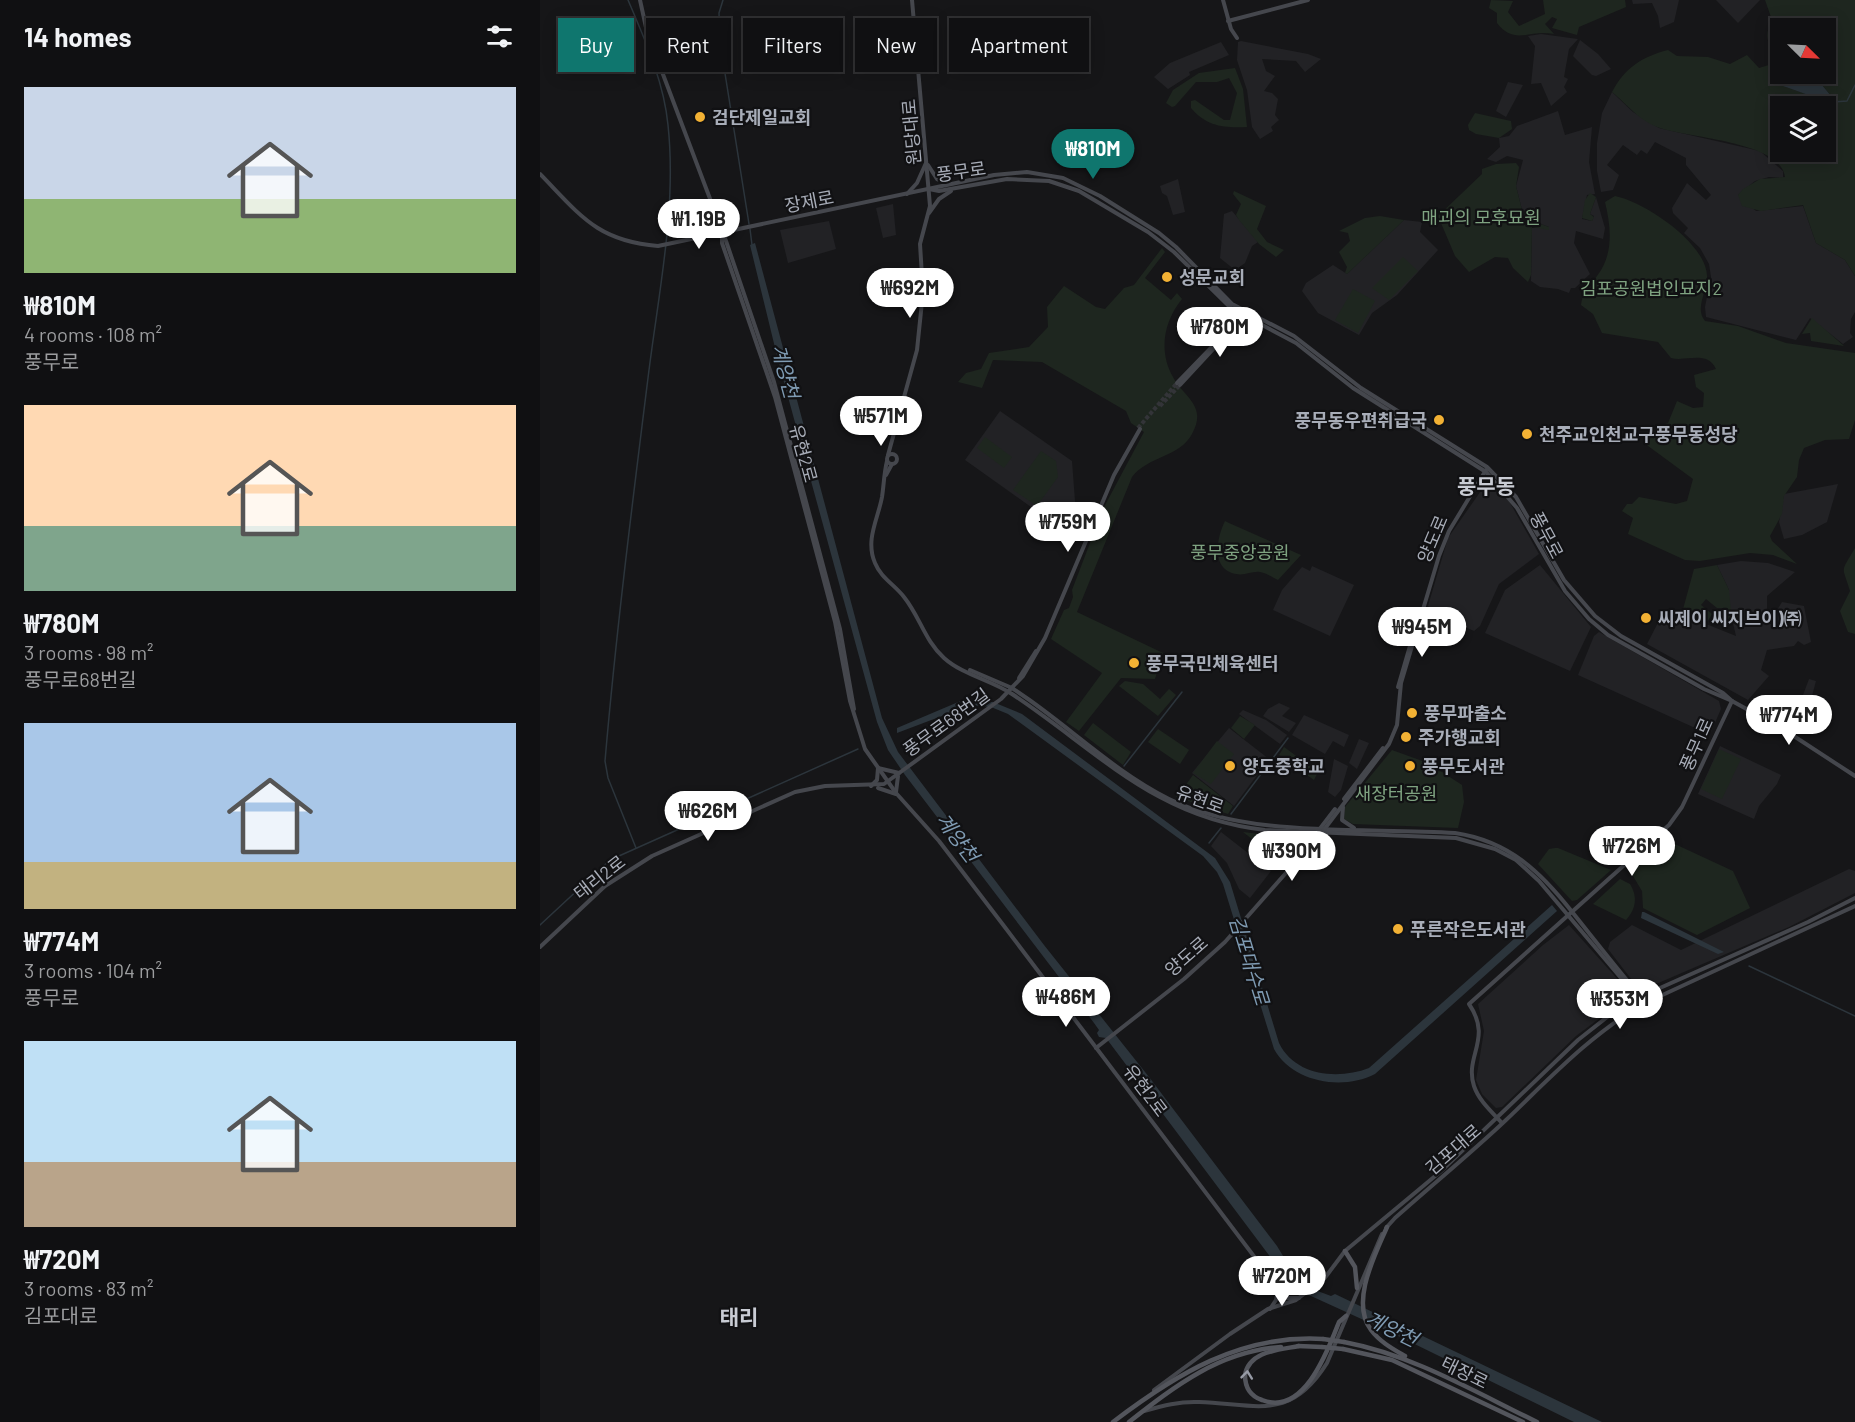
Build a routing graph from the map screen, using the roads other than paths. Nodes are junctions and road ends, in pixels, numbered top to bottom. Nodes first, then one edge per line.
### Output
1 (640, 0) edge
2 (912, 0) edge
3 (1223, 0) edge
4 (1308, 0) edge
5 (1228, 21) junction
6 (1237, 38) dead end
7 (927, 162) junction
8 (540, 174) edge
9 (955, 185) junction
10 (929, 189) junction
11 (906, 195) junction
12 (927, 216) junction
13 (722, 234) junction
14 (1243, 317) junction
15 (1178, 384) tunnel mouth
16 (1139, 429) tunnel mouth
17 (892, 446) junction
18 (888, 455) junction
19 (895, 455) junction
20 (887, 461) junction
21 (892, 464) junction
22 (1486, 470) junction
23 (1499, 485) junction
24 (1476, 490) junction
25 (1011, 690) junction
26 (1732, 701) junction
27 (878, 768) junction
28 (896, 775) junction
29 (1855, 776) edge
30 (888, 782) junction
31 (873, 786) junction
32 (897, 794) junction
33 (1346, 800) junction
34 (1322, 829) junction
35 (1355, 829) junction
36 (1855, 898) edge
37 (1855, 906) edge
38 (1571, 914) junction
39 (540, 947) edge
40 (1626, 980) junction
41 (1660, 988) junction
42 (1640, 998) junction
43 (1644, 1004) junction
44 (1618, 1011) junction
45 (1097, 1046) junction
46 (1498, 1118) junction
47 (1502, 1124) junction
48 (1387, 1227) junction
49 (1345, 1251) junction
50 (1278, 1288) junction
51 (1357, 1288) junction
52 (1301, 1297) junction
53 (1270, 1309) junction
54 (1346, 1316) junction
55 (1299, 1346) junction
56 (1418, 1365) junction
57 (1145, 1398) junction
58 (1143, 1411) junction
59 (1113, 1422) edge
60 (1129, 1422) edge
61 (1523, 1422) edge
62 (1537, 1422) edge

1 - 13 street, 유현2로
2 - 7 street, 원당대로
3 - 5 street
4 - 5 street
5 - 6 street
7 - 9 street
7 - 10 street, 원당대로
7 - 11 street
8 - 13 street, 장제로
9 - 10 street, 풍무로
9 - 12 street
9 - 14 street, 풍무로
9 - 22 street, 풍무로
10 - 11 street, 장제로
10 - 12 street
11 - 13 street, 장제로
12 - 17 street
13 - 27 street, 유현2로
14 - 15 street
14 - 22 street, 풍무로
16 - 25 street, 풍무로68번길
17 - 18 street, 유현로
17 - 19 street
18 - 19 street
18 - 20 street, 유현로
19 - 21 street, 유현로
20 - 21 street
20 - 25 street, 유현로
21 - 25 street, 유현로
22 - 23 street, 풍무로
22 - 24 street, 양도로
22 - 26 street, 풍무로
22 - 34 street, 양도로
23 - 24 street
23 - 26 street, 풍무로
24 - 33 street, 양도로
25 - 28 street, 풍무로68번길
25 - 34 street, 유현로
26 - 29 street, 풍무로
26 - 38 street, 풍무1로
27 - 28 street
27 - 30 street, 유현2로
27 - 31 street
28 - 30 street, 풍무로68번길
28 - 32 street
30 - 31 street, 태리2로
30 - 32 street, 유현2로
31 - 32 street
31 - 39 street, 태리2로
32 - 45 street, 유현2로
33 - 34 street, 양도로
33 - 35 street
34 - 35 street, 유현로
34 - 38 street, 유현로
34 - 45 street, 양도로
35 - 38 street, 유현로
36 - 41 street, 김포대로
37 - 43 street, 김포대로
38 - 40 street, 유현로
38 - 46 street, 풍무1로
40 - 41 street
40 - 42 street, 유현로
40 - 44 street
41 - 42 street, 김포대로
42 - 43 street, 유현로
42 - 44 street, 김포대로
43 - 47 street, 김포대로
44 - 46 street, 김포대로
45 - 50 street, 유현2로
46 - 47 street
46 - 49 street, 김포대로
47 - 48 street, 김포대로
48 - 51 street, 김포대로
48 - 56 main road
49 - 51 main road
49 - 52 street, 김포대로
50 - 52 street
50 - 53 street
51 - 54 street, 김포대로
52 - 53 street, 김포대로
53 - 57 street, 김포대로
54 -> 55 main road
54 - 58 street, 김포대로
55 - 58 main road
55 - 61 main road, 태장로, bridge
56 - 57 main road, 태장로, bridge
56 - 62 main road, 태장로
57 - 59 main road, 김포대로
58 - 60 main road, 김포대로

